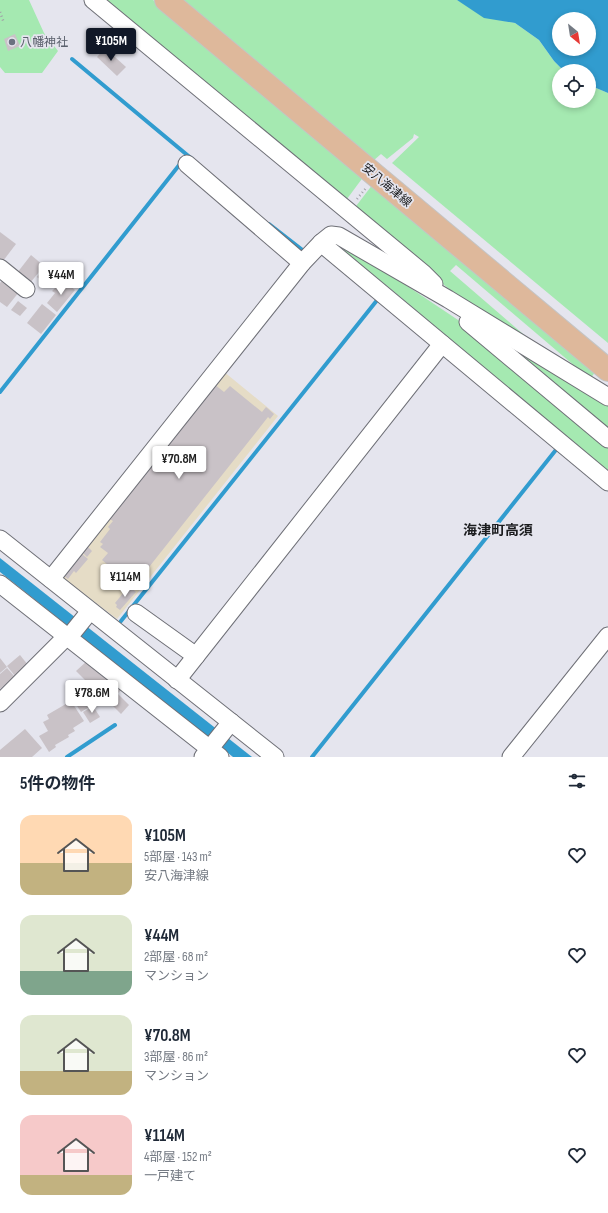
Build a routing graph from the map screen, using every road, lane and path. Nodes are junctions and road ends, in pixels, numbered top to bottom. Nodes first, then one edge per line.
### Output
1 (93, 0) edge
2 (166, 0) edge
3 (0, 12) edge
4 (4, 24) dead end
5 (187, 164) dead end
6 (321, 243) junction
7 (302, 263) junction
8 (0, 268) edge
9 (26, 289) dead end
10 (448, 299) junction
11 (442, 344) junction
12 (608, 370) edge
13 (608, 397) edge
14 (608, 439) edge
15 (608, 482) edge
16 (0, 539) edge
17 (51, 579) junction
18 (0, 584) edge
19 (136, 613) dead end
20 (86, 615) junction
21 (69, 635) junction
22 (608, 636) edge
23 (196, 656) junction
24 (177, 680) junction
25 (0, 703) edge
26 (228, 726) junction
27 (211, 752) edge
28 (275, 757) edge
29 (511, 757) edge

1 - 10 street
2 - 12 main road, 安八海津線
3 - 4 path
5 - 7 street
6 - 7 street
6 - 10 street
6 - 11 street
7 - 17 street
8 - 9 street
10 - 13 street
10 - 14 street
11 - 15 street
11 - 23 street
16 - 17 street
17 - 20 street
18 - 21 street
19 - 23 street
20 - 21 street
20 - 24 street
21 - 25 street
21 - 27 street
22 - 29 street
23 - 24 street
24 - 26 street
26 - 27 street
26 - 28 street

